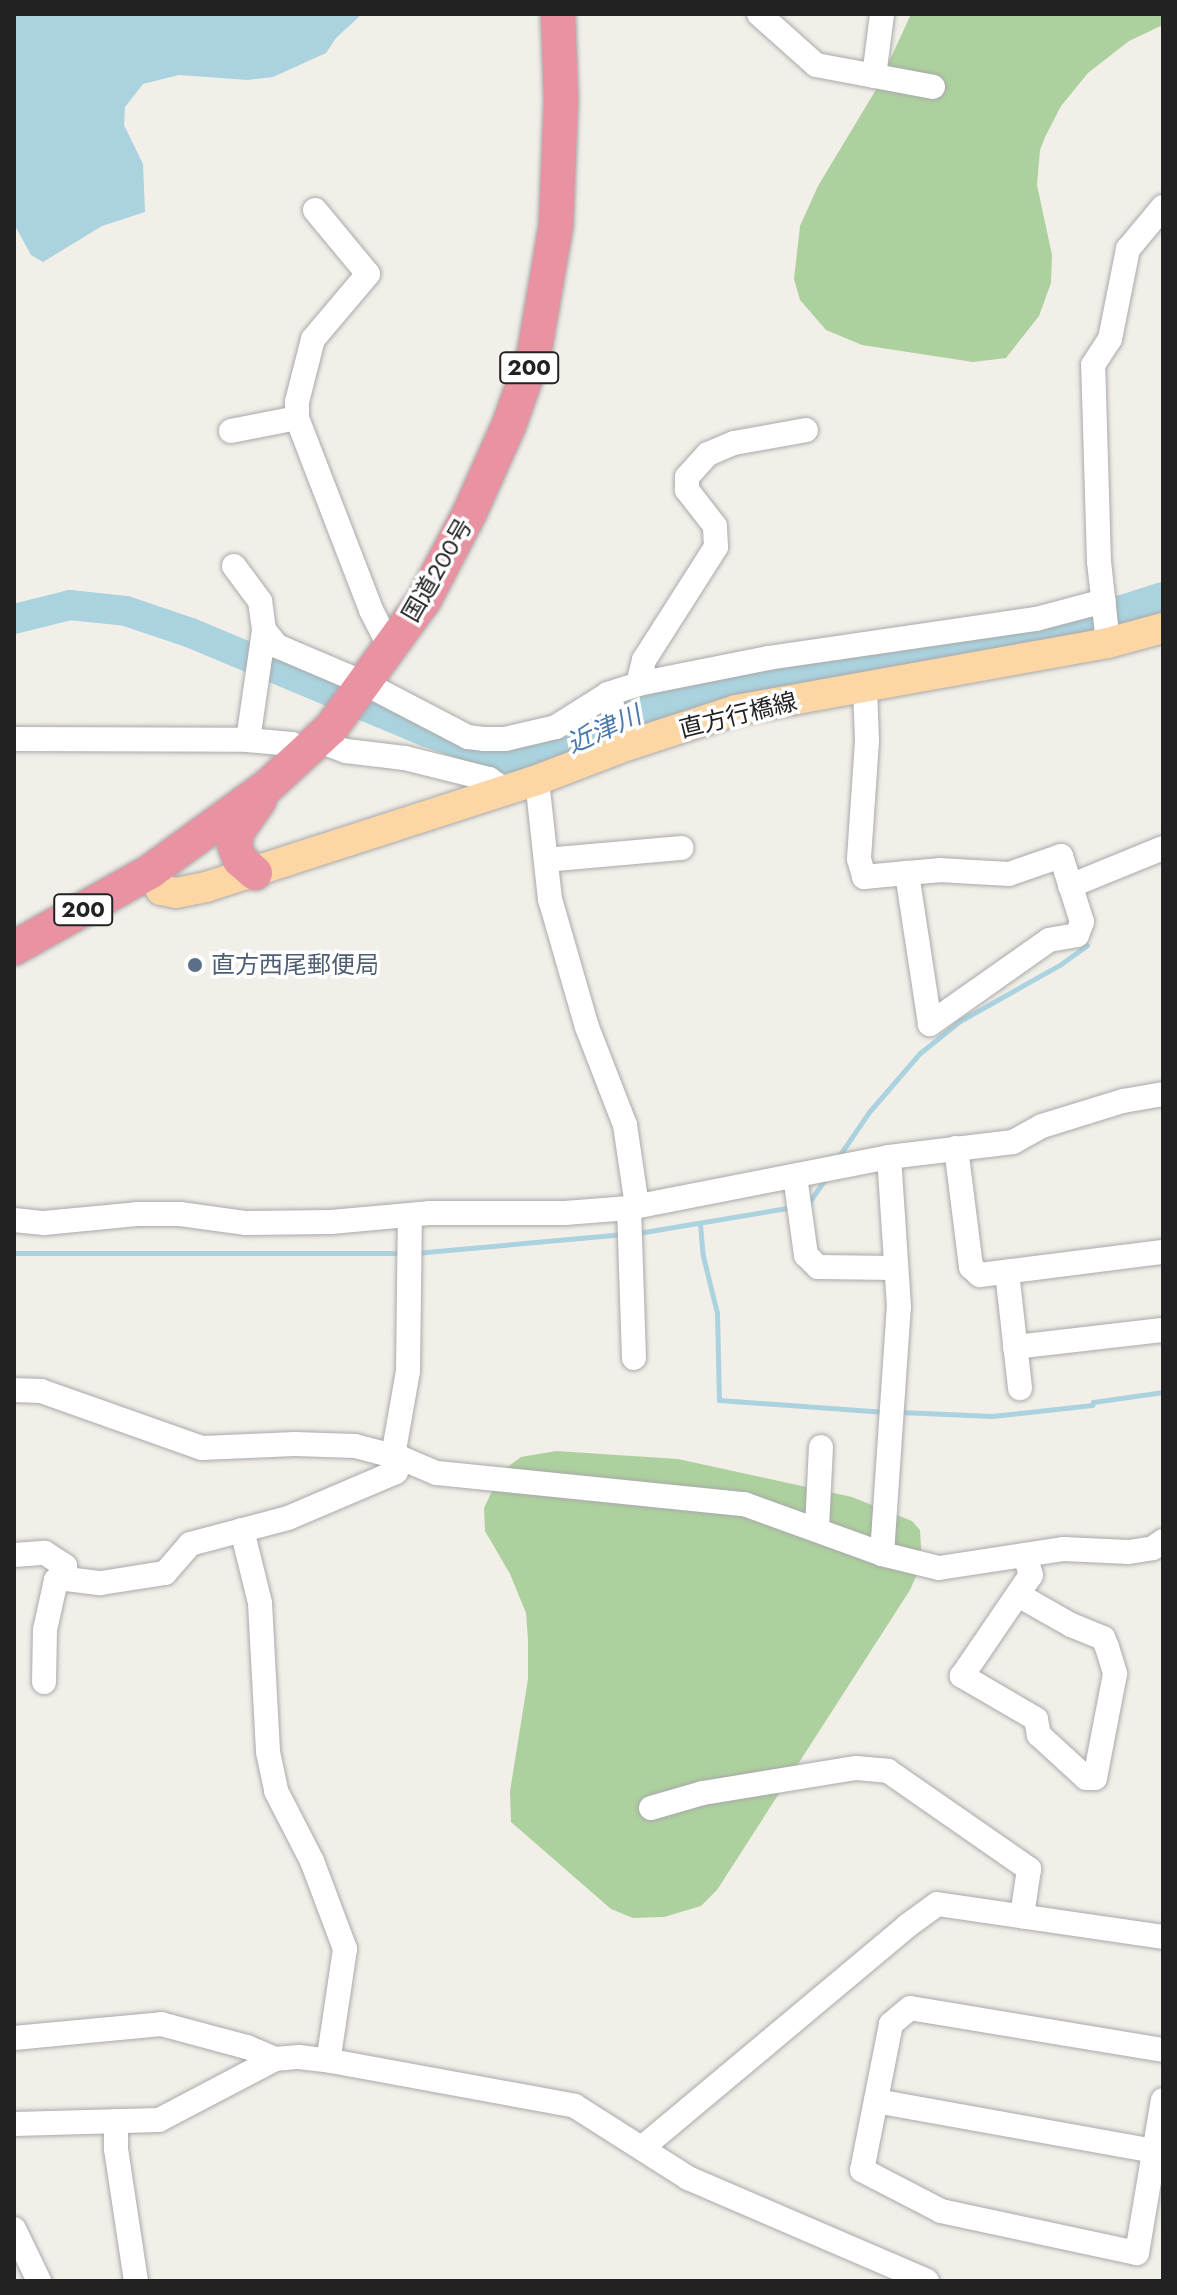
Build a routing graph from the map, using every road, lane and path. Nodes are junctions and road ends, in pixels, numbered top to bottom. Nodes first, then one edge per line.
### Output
1 (558, 14) edge
2 (759, 14) edge
3 (882, 14) edge
4 (874, 76) junction
5 (933, 87) dead end
6 (1163, 207) edge
7 (315, 210) dead end
8 (297, 418) junction
9 (806, 430) dead end
10 (231, 431) dead end
11 (234, 566) dead end
12 (1104, 602) junction
13 (1163, 628) edge
14 (263, 637) junction
15 (396, 641) junction
16 (1108, 642) junction
17 (366, 684) junction
18 (638, 684) junction
19 (865, 688) junction
20 (609, 697) junction
21 (14, 739) edge
22 (248, 740) junction
23 (318, 740) junction
24 (624, 740) junction
25 (537, 780) junction
26 (268, 786) junction
27 (505, 790) junction
28 (681, 848) dead end
29 (1163, 848) edge
30 (546, 860) junction
31 (151, 871) junction
32 (255, 873) junction
33 (907, 873) junction
34 (1070, 886) junction
35 (14, 948) edge
36 (1163, 1094) edge
37 (956, 1148) junction
38 (889, 1157) junction
39 (795, 1176) junction
40 (633, 1207) junction
41 (410, 1215) junction
42 (14, 1220) edge
43 (1163, 1252) edge
44 (896, 1268) junction
45 (1007, 1272) junction
46 (1163, 1330) edge
47 (1015, 1347) junction
48 (634, 1358) dead end
49 (1020, 1388) dead end
50 (14, 1390) edge
51 (821, 1447) dead end
52 (397, 1457) junction
53 (817, 1528) junction
54 (242, 1530) junction
55 (1160, 1547) edge
56 (882, 1554) junction
57 (14, 1555) edge
58 (1025, 1555) junction
59 (66, 1579) junction
60 (1020, 1596) junction
61 (44, 1682) dead end
62 (651, 1808) dead end
63 (1022, 1916) junction
64 (1163, 1937) edge
65 (14, 2038) edge
66 (330, 2049) dead end
67 (1163, 2050) edge
68 (275, 2059) junction
69 (1163, 2100) edge
70 (876, 2101) junction
71 (116, 2121) junction
72 (14, 2124) edge
73 (643, 2147) junction
74 (1156, 2160) edge
75 (14, 2229) edge
76 (39, 2281) edge
77 (136, 2281) edge
78 (927, 2281) edge

1 - 15 highway, 国道200号 / 200
2 - 4 street
3 - 4 street
4 - 5 street
6 - 12 street
7 - 8 street
8 - 10 street
8 - 15 street
9 - 18 street
11 - 14 street
12 - 16 street
12 - 18 street
13 - 16 main road, 直方行橋線
14 - 17 street
14 - 22 street
15 - 17 highway, 国道200号 / 200
16 - 19 main road, 直方行橋線
17 - 20 street
17 - 23 highway, 国道200号 / 200
18 - 20 street
19 - 24 main road, 直方行橋線
19 - 33 street
20 - 24 street
21 - 22 street
22 - 23 street
23 - 26 highway, 国道200号 / 200
23 - 27 street
24 - 25 main road, 直方行橋線
25 - 27 main road, 直方行橋線
25 - 30 street
26 - 31 highway, 国道200号 / 200
26 - 32 highway
27 - 32 main road, 直方行橋線
28 - 30 street
29 - 34 street
30 - 40 street
31 - 32 main road, 直方行橋線
31 - 35 highway, 国道200号 / 200
33 - 34 street
33 - 34 street
36 - 37 street
37 - 38 street
37 - 45 street
38 - 39 street
38 - 44 street
39 - 40 street
39 - 44 street
40 - 41 street
40 - 48 street
41 - 42 street
41 - 52 street
43 - 45 street
44 - 56 street
45 - 47 street
46 - 47 street
47 - 49 street
50 - 52 street
51 - 53 street
52 - 53 street
52 - 54 street
53 - 56 street
54 - 59 street
54 - 66 street
55 - 58 street
56 - 58 street
57 - 59 street
58 - 60 street
59 - 61 street
60 - 60 street
62 - 63 street
63 - 64 street
63 - 73 street
65 - 68 street
67 - 70 street
68 - 71 street
68 - 73 street
69 - 74 street
70 - 74 street
70 - 74 street
71 - 72 street
71 - 77 street
73 - 78 street
75 - 76 street

